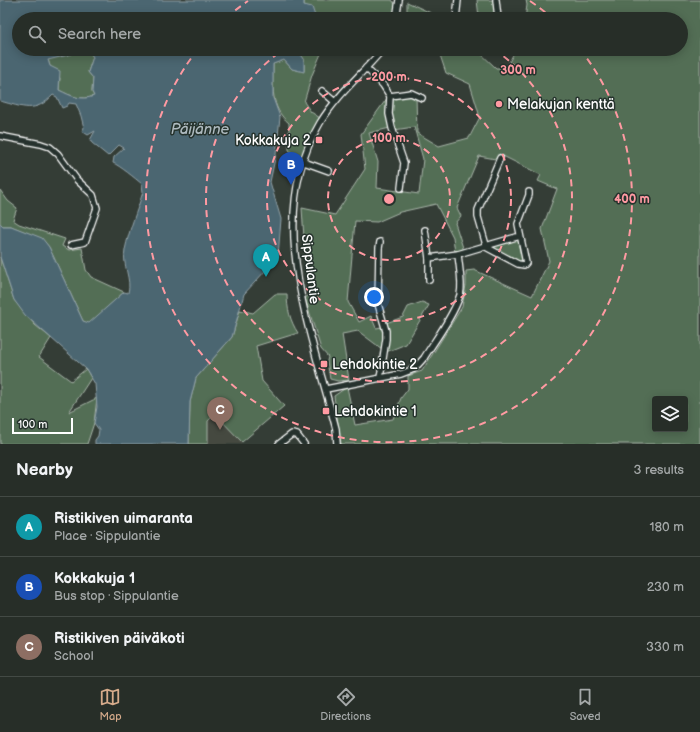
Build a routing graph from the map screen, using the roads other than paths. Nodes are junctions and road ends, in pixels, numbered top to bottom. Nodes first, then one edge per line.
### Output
1 (399, 0) edge
2 (458, 0) edge
3 (496, 0) edge
4 (397, 12) edge
5 (457, 12) edge
6 (497, 12) edge
7 (377, 56) edge
8 (366, 68) junction
9 (322, 91) dead end
10 (390, 96) junction
11 (422, 98) dead end
12 (335, 102) junction
13 (0, 136) edge
14 (500, 158) dead end
15 (304, 162) junction
16 (329, 171) dead end
17 (401, 188) dead end
18 (529, 192) dead end
19 (425, 230) dead end
20 (520, 236) junction
21 (380, 242) dead end
22 (70, 245) dead end
23 (485, 246) junction
24 (458, 254) junction
25 (430, 258) junction
26 (429, 280) dead end
27 (380, 378) junction
28 (326, 390) junction
29 (280, 444) edge
30 (304, 444) edge
31 (337, 444) edge

1 - 4 street
2 - 5 street
3 - 6 street
7 - 8 street, Sippulantie
8 - 10 street
8 - 12 street, Sippulantie
9 - 12 street
10 - 11 street
10 - 17 street
12 - 15 street, Sippulantie
13 - 22 street
14 - 23 street
15 - 16 street
15 - 28 street, Sippulantie
18 - 20 street
19 - 25 street
20 - 23 street
20 - 23 street
21 - 27 street
23 - 24 street
24 - 25 street
24 - 27 street
25 - 26 street
27 - 28 street
28 - 31 street, Sippulantie
29 - 30 street

